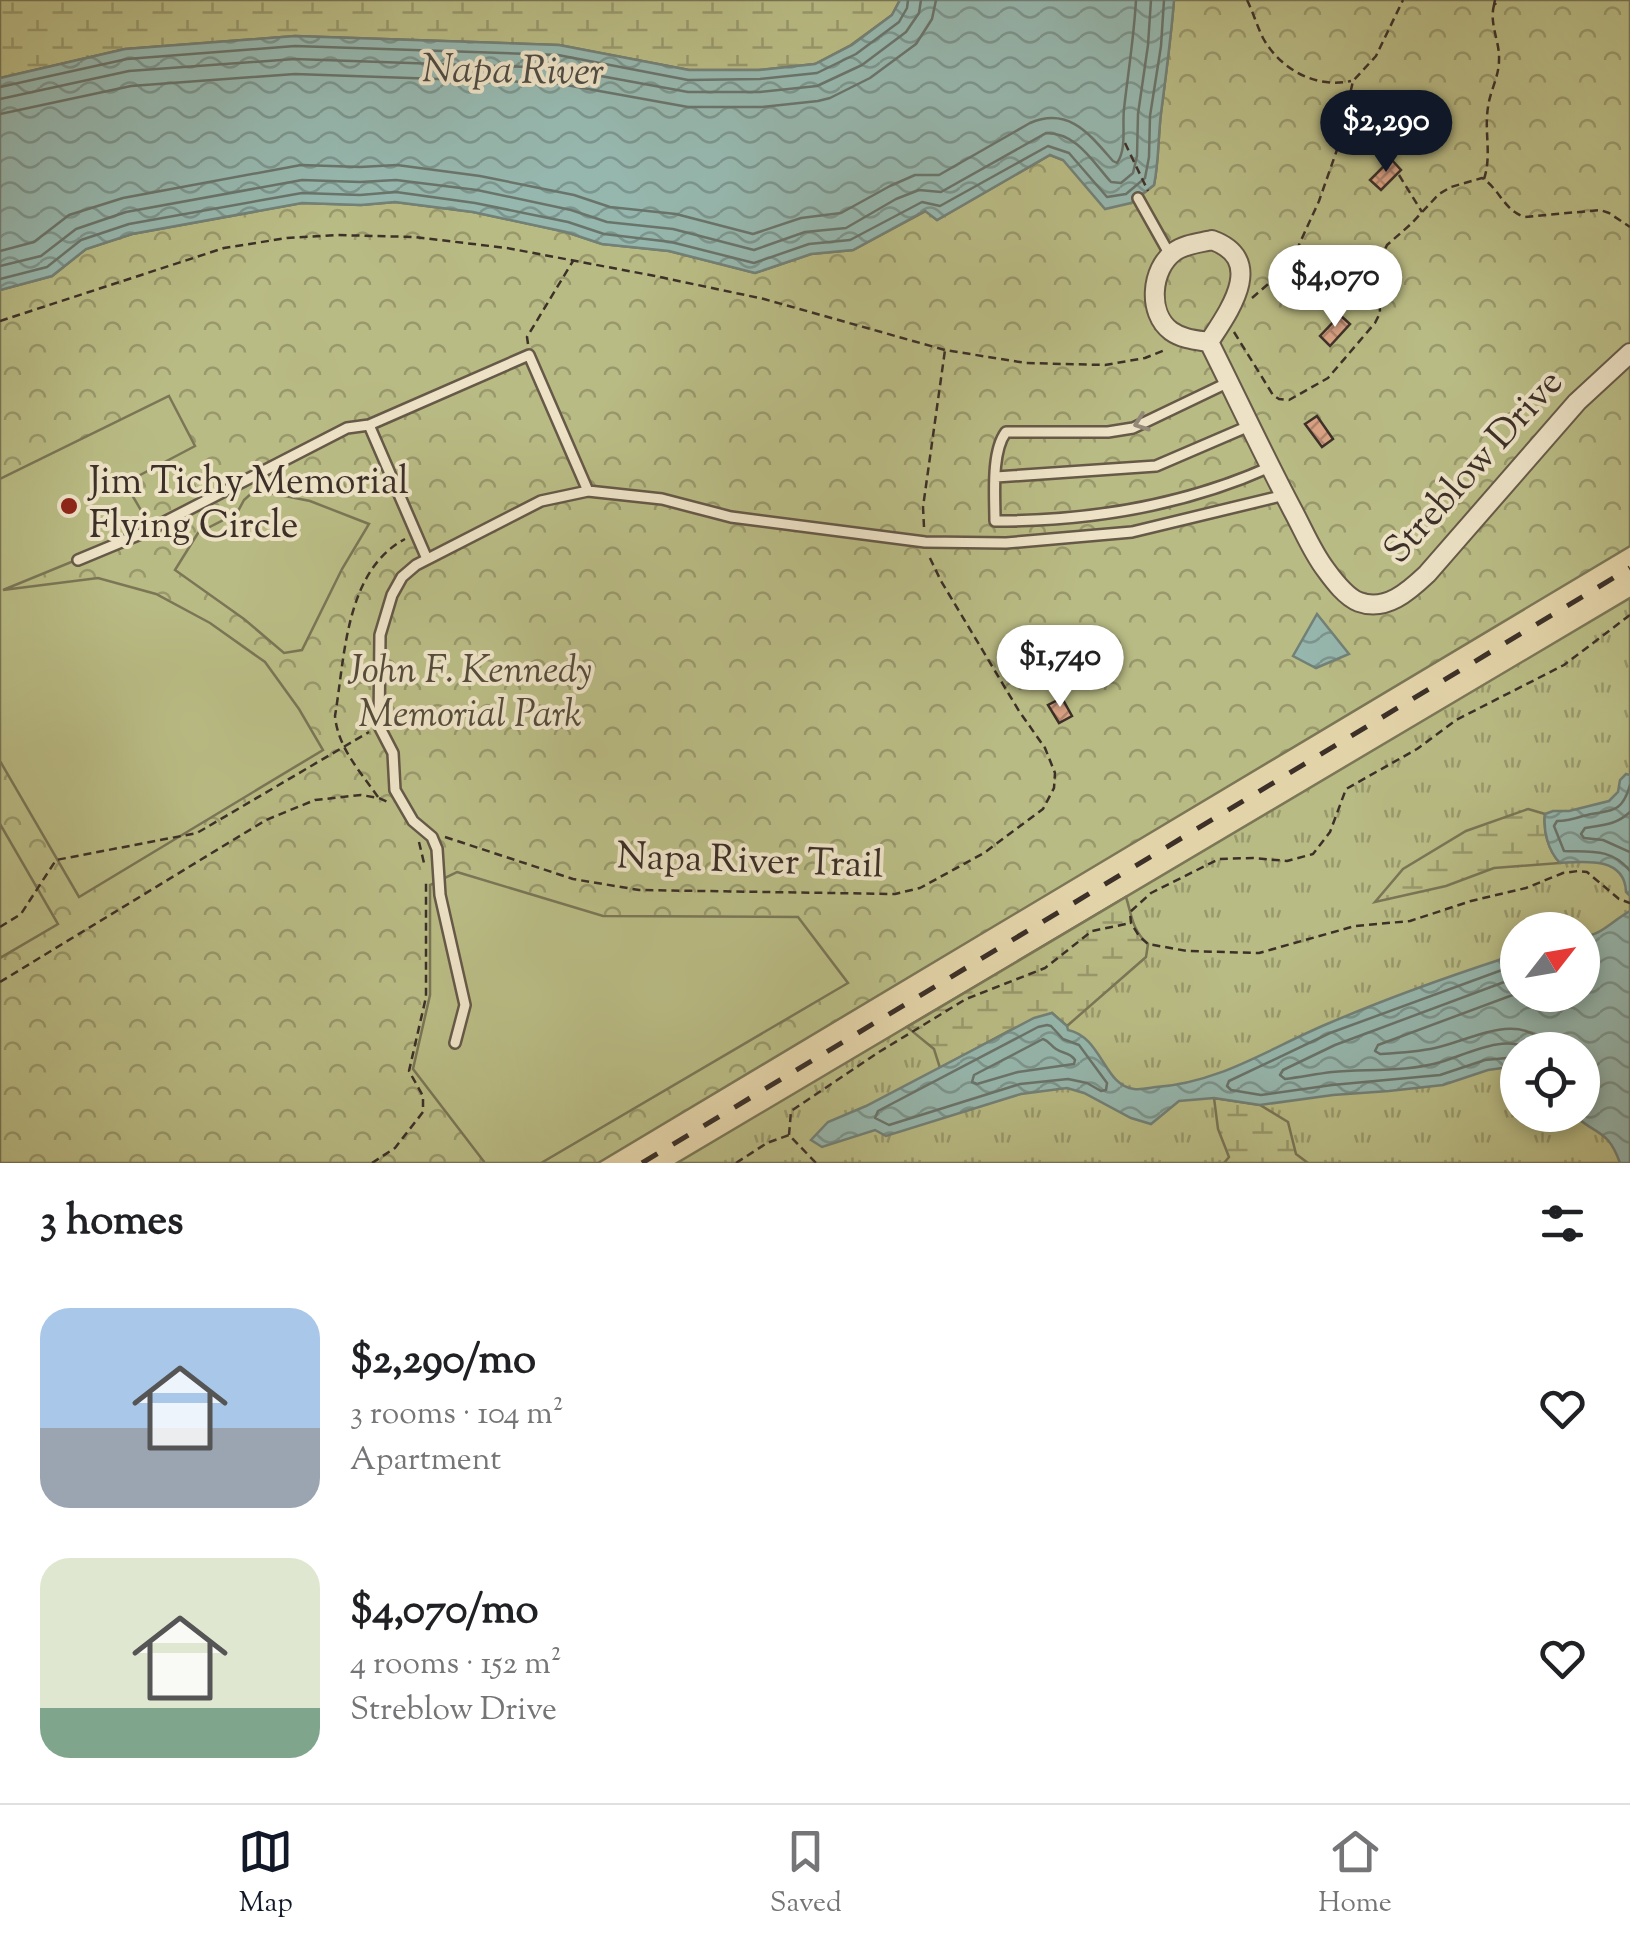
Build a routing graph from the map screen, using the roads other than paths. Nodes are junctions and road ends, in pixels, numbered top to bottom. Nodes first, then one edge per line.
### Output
1 (1138, 198) dead end
2 (1170, 254) junction
3 (1209, 342) junction
4 (1630, 353) edge
5 (1228, 382) junction
6 (369, 426) junction
7 (1250, 426) junction
8 (1270, 467) junction
9 (996, 477) junction
10 (588, 491) junction
11 (1285, 496) junction
12 (426, 559) junction
13 (78, 560) dead end
14 (455, 1043) dead end

1 - 2 lane
2 - 3 street
2 - 3 street
3 - 5 street, Streblow Drive
4 - 11 street, Streblow Drive
5 - 7 street, Streblow Drive
5 -> 9 lane
6 - 10 lane
6 - 12 lane
6 - 13 lane
7 - 8 street, Streblow Drive
7 - 9 lane
8 - 9 lane
8 - 11 street, Streblow Drive
10 - 11 lane
10 - 12 lane
12 - 14 lane

